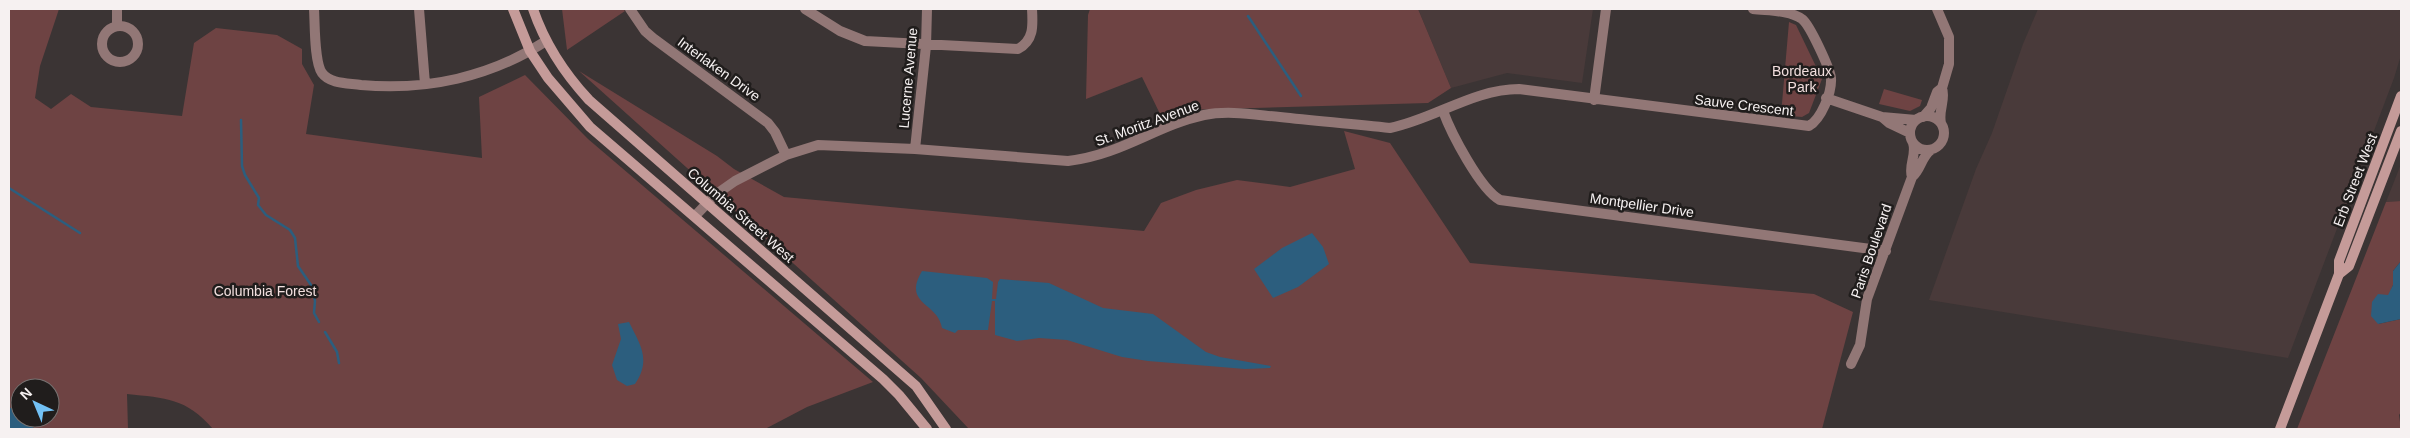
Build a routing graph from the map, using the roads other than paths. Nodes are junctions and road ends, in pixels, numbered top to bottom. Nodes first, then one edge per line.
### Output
1 (117, 9) edge
2 (314, 9) edge
3 (419, 9) edge
4 (513, 9) edge
5 (533, 9) edge
6 (630, 9) edge
7 (805, 9) edge
8 (927, 9) edge
9 (1032, 9) edge
10 (1606, 9) edge
11 (1753, 9) edge
12 (1938, 9) edge
13 (117, 26) dead end
14 (546, 41) junction
15 (926, 46) junction
16 (530, 51) junction
17 (425, 84) junction
18 (1942, 88) junction
19 (2401, 96) edge
20 (1826, 98) junction
21 (1594, 100) junction
22 (1443, 111) junction
23 (1882, 117) junction
24 (1920, 118) junction
25 (1941, 122) junction
26 (2401, 131) edge
27 (1912, 138) junction
28 (916, 149) junction
29 (1931, 150) junction
30 (786, 155) junction
31 (1912, 177) junction
32 (706, 203) junction
33 (695, 216) junction
34 (1886, 251) junction
35 (2339, 274) junction
36 (1851, 364) dead end
37 (927, 429) edge
38 (946, 429) edge
39 (2280, 429) edge

1 - 13 street
2 - 17 street
3 - 17 street
4 - 16 main road
5 - 14 main road, Columbia Street West
6 - 30 street, Interlaken Drive
7 - 15 street
8 - 15 street, Lucerne Avenue
9 - 15 street
10 - 21 street
11 - 20 street, Sauve Crescent
12 - 18 street
14 - 16 street
14 - 32 main road, Columbia Street West
15 - 28 street, Lucerne Avenue
16 - 17 street
16 - 33 main road
18 - 24 street
18 - 25 street
19 - 35 main road, Erb Street West
20 - 21 street, Sauve Crescent
20 - 23 street
21 - 22 street, St. Moritz Avenue
22 - 28 street, St. Moritz Avenue
22 - 34 street, Montpellier Drive
23 - 24 street
23 - 27 street
24 - 25 street
24 - 27 street
25 - 29 street
26 - 35 main road, Erb Street West
27 - 29 street
27 - 31 street, Paris Boulevard
28 - 30 street, St. Moritz Avenue
29 - 31 street, Paris Boulevard
30 - 32 street, St. Moritz Avenue
31 - 34 street, Paris Boulevard
32 - 33 street, St. Moritz Avenue
32 - 38 main road, Columbia Street West
33 - 37 main road
34 - 36 street, Paris Boulevard
35 - 39 main road, Erb Street West

